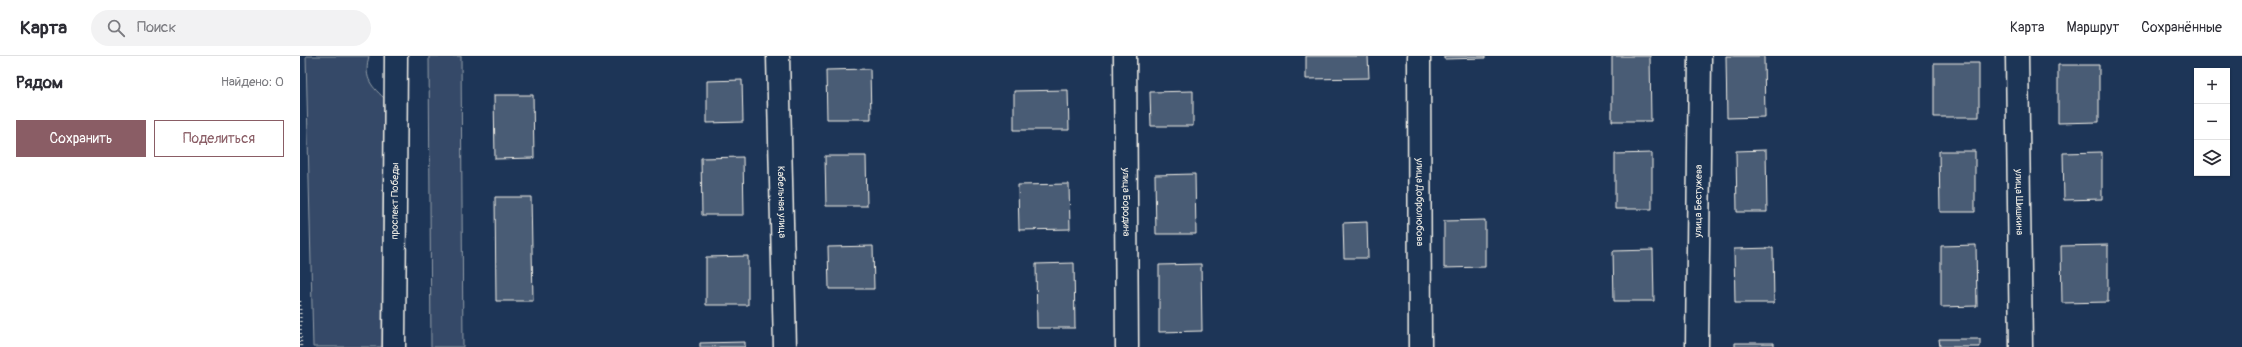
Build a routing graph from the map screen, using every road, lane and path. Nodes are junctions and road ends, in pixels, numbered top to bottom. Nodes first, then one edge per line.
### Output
1 (396, 56) edge
2 (778, 56) edge
3 (1125, 56) edge
4 (1419, 56) edge
5 (1700, 56) edge
6 (2017, 56) edge
7 (300, 301) edge
8 (301, 347) edge
9 (394, 347) edge
10 (785, 347) edge
11 (1127, 347) edge
12 (1420, 347) edge
13 (1698, 347) edge
14 (2021, 347) edge

1 - 9 street, проспект Победы
2 - 10 street, Кабельная улица
3 - 11 street, улица Бородина
4 - 12 street, улица Добролюбова
5 - 13 street, улица Бестужева
6 - 14 street, улица Шишкина
7 - 8 path

